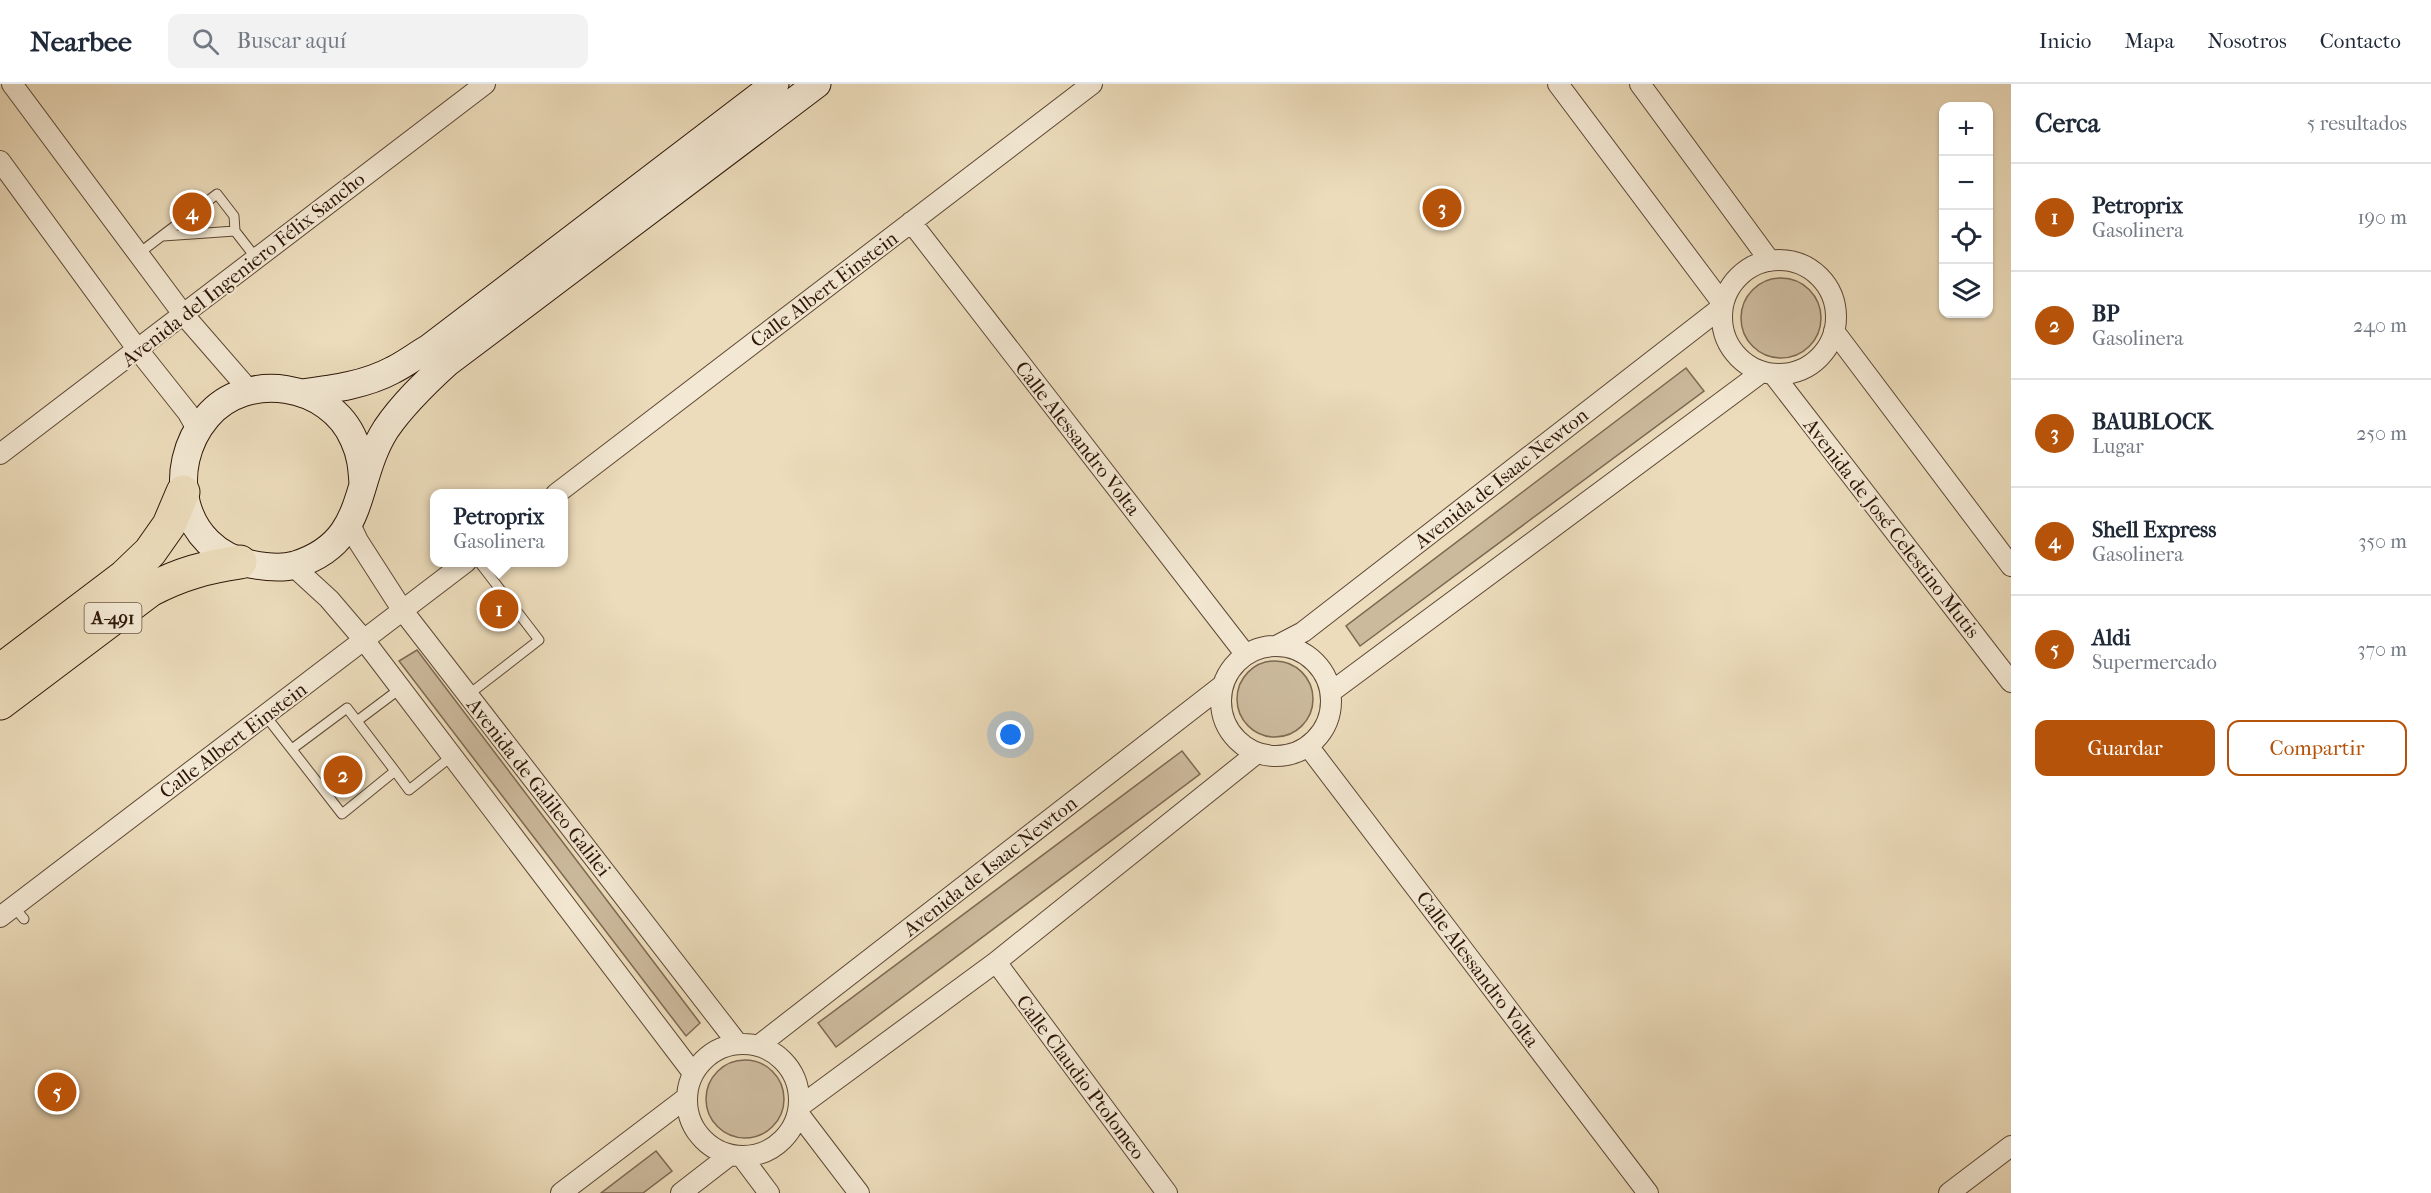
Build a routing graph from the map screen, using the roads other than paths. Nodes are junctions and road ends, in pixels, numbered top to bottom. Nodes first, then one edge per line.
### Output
1 (12, 84) edge
2 (484, 84) edge
3 (775, 84) edge
4 (817, 84) edge
5 (1092, 84) edge
6 (1557, 84) edge
7 (1640, 84) edge
8 (0, 160) edge
9 (911, 222) junction
10 (235, 231) junction
11 (163, 236) junction
12 (138, 254) junction
13 (256, 258) junction
14 (1770, 261) junction
15 (1723, 306) junction
16 (183, 314) junction
17 (1834, 331) junction
18 (138, 350) junction
19 (1768, 373) junction
20 (250, 391) junction
21 (302, 393) junction
22 (197, 429) junction
23 (0, 454) edge
24 (363, 484) junction
25 (563, 489) edge
26 (183, 492) junction
27 (350, 524) junction
28 (240, 562) junction
29 (293, 566) junction
30 (2011, 566) edge
31 (460, 567) edge
32 (483, 567) edge
33 (403, 611) junction
34 (364, 640) junction
35 (1278, 645) junction
36 (1246, 655) junction
37 (0, 671) edge
38 (2011, 682) edge
39 (1223, 686) junction
40 (400, 688) junction
41 (1331, 692) junction
42 (468, 695) junction
43 (0, 703) edge
44 (265, 715) junction
45 (357, 721) junction
46 (1308, 746) junction
47 (292, 749) junction
48 (1257, 753) junction
49 (452, 756) junction
50 (395, 771) junction
51 (13, 914) edge
52 (996, 962) junction
53 (738, 1044) junction
54 (758, 1046) junction
55 (693, 1073) junction
56 (686, 1098) junction
57 (798, 1110) junction
58 (2011, 1146) edge
59 (736, 1156) junction
60 (561, 1193) edge
61 (681, 1193) edge
62 (769, 1193) edge
63 (859, 1193) edge
64 (1167, 1193) edge
65 (1648, 1193) edge
66 (1949, 1193) edge

1 - 12 street
2 - 13 street, Avenida del Ingeniero Félix Sancho
3 - 21 main road, A-491
4 - 24 main road, A-491
5 - 9 street, Calle Albert Einstein
6 - 15 street
7 - 14 street
8 - 18 street
9 - 25 street, Calle Albert Einstein
9 - 36 street, Calle Alessandro Volta
10 - 11 lane
10 - 11 lane
10 - 13 lane
11 - 12 lane
12 - 16 street
13 - 16 street, Avenida del Ingeniero Félix Sancho
14 - 15 street
14 - 17 street
15 - 19 street
15 - 35 street, Avenida de Isaac Newton
16 - 18 street, Avenida del Ingeniero Félix Sancho
16 - 20 street
17 - 19 street
17 - 30 street
18 - 22 street
18 - 23 street, Avenida del Ingeniero Félix Sancho
19 - 38 street, Avenida de José Celestino Mutis
19 - 41 street
20 - 21 main road, A-491
20 - 22 main road, A-491
21 - 24 main road, A-491
22 - 26 main road, A-491
24 - 27 main road, A-491
26 - 28 main road, A-491
26 - 37 highway, A-491
27 - 29 main road, A-491
27 - 33 street, Avenida de Galileo Galilei
28 - 29 main road, A-491
28 - 43 highway, A-491
29 - 34 street
31 - 33 street, Calle Albert Einstein
32 - 42 lane
33 - 34 street, Calle Albert Einstein
33 - 42 street, Avenida de Galileo Galilei
34 - 40 street
34 - 44 street, Calle Albert Einstein
35 - 36 street
35 - 41 street
36 - 39 street
39 - 48 street
39 - 54 street, Avenida de Isaac Newton
40 - 45 lane
40 - 49 street
41 - 46 street
42 - 53 street, Avenida de Galileo Galilei
44 - 47 lane
44 - 51 street, Calle Albert Einstein
45 - 47 lane
45 - 50 lane
46 - 48 street
46 - 65 street, Calle Alessandro Volta
47 - 50 lane
48 - 52 street
49 - 50 lane
49 - 55 street
52 - 57 street
52 - 64 street, Calle Claudio Ptolomeo
53 - 54 street
53 - 55 street
54 - 57 street
55 - 56 street
56 - 59 street
56 - 60 street
57 - 59 street
57 - 63 street
58 - 66 street
59 - 61 street
59 - 62 street

